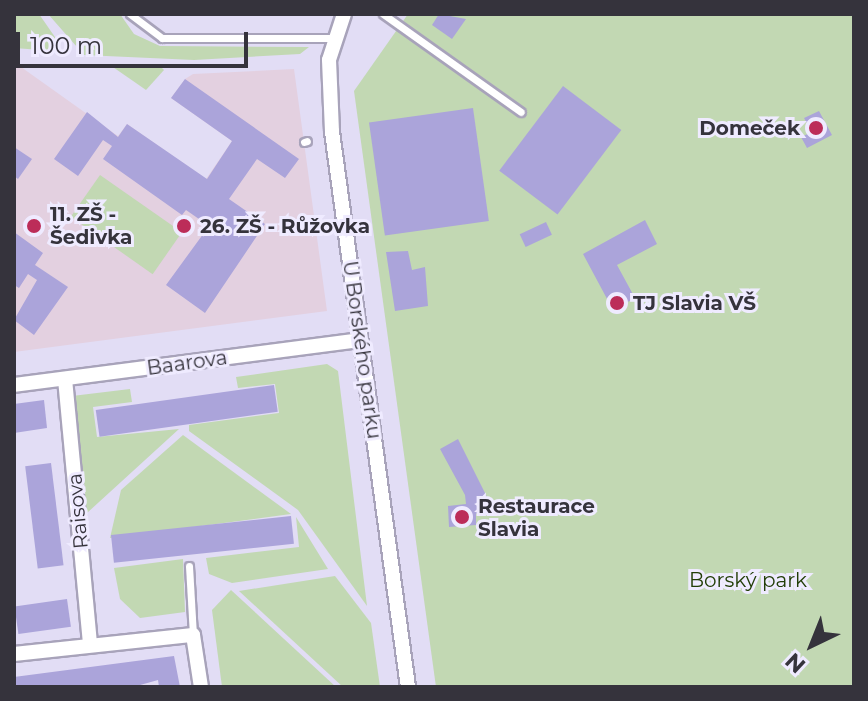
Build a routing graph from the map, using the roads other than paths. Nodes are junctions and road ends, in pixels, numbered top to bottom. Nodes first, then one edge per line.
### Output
1 (130, 14) edge
2 (344, 14) edge
3 (383, 14) edge
4 (333, 38) junction
5 (521, 112) dead end
6 (360, 340) junction
7 (65, 379) junction
8 (14, 385) edge
9 (189, 566) dead end
10 (193, 635) junction
11 (90, 644) junction
12 (14, 654) edge
13 (201, 687) edge
14 (408, 687) edge

1 - 4 lane
2 - 4 street, U Borského parku
3 - 5 lane
4 - 6 street, U Borského parku
6 - 7 street, Baarova
6 - 14 street, U Borského parku
7 - 8 street, Baarova
7 - 11 street, Raisova
9 - 10 lane
10 - 11 street
10 - 13 street
11 - 12 street

